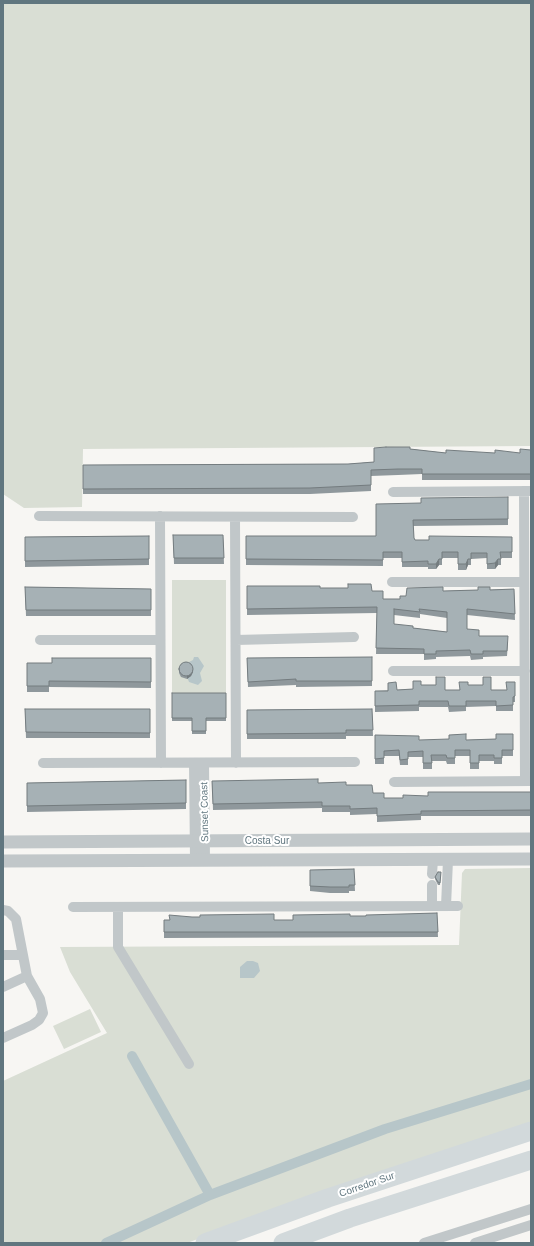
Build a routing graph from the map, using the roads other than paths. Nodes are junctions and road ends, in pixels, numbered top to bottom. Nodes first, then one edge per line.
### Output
1 (528, 491) edge
2 (392, 492) dead end
3 (40, 516) dead end
4 (160, 516) junction
5 (235, 517) junction
6 (353, 517) dead end
7 (392, 582) dead end
8 (524, 582) junction
9 (354, 637) dead end
10 (40, 640) dead end
11 (160, 640) junction
12 (236, 640) junction
13 (525, 671) junction
14 (393, 672) dead end
15 (355, 762) dead end
16 (43, 763) dead end
17 (161, 763) junction
18 (199, 763) junction
19 (236, 763) junction
20 (528, 781) edge
21 (394, 782) dead end
22 (531, 839) edge
23 (200, 841) junction
24 (3, 842) edge
25 (200, 860) junction
26 (433, 860) junction
27 (448, 860) junction
28 (531, 860) edge
29 (3, 861) edge
30 (432, 874) dead end
31 (432, 885) dead end
32 (432, 906) junction
33 (446, 906) junction
34 (458, 906) dead end
35 (73, 907) dead end
36 (118, 907) junction
37 (3, 910) edge
38 (3, 955) edge
39 (21, 955) junction
40 (27, 976) junction
41 (3, 987) edge
42 (3, 1038) edge
43 (189, 1064) dead end
44 (531, 1131) edge
45 (531, 1160) edge
46 (531, 1209) edge
47 (531, 1225) edge
48 (205, 1243) edge
49 (283, 1243) edge
50 (424, 1243) edge
51 (475, 1243) edge

1 - 2 street
1 - 8 street
3 - 4 street
4 - 5 street
4 - 11 street
5 - 6 street
5 - 12 street
7 - 8 street
8 - 13 street
9 - 12 street
10 - 11 street
11 - 17 street
12 - 19 street
13 - 14 street
13 - 20 street
15 - 19 street
16 - 17 street
17 - 18 street
18 - 19 street
18 - 23 street, Sunset Coast
20 - 21 street
22 - 23 street, Costa Sur
23 - 24 street, Costa Sur
23 - 25 street, Sunset Coast
25 - 26 street, Costa Sur
25 - 29 street, Costa Sur
26 - 27 street, Costa Sur
26 - 30 street
27 - 28 street, Costa Sur
27 - 33 street
31 - 32 street
32 - 33 street
32 - 36 street
33 - 34 street
35 - 36 street
36 - 43 street
37 - 39 street
38 - 39 street
39 - 40 street
40 - 41 street
40 - 42 street
44 - 48 highway, Corredor Sur
45 - 49 highway
46 - 50 street
47 - 51 street

